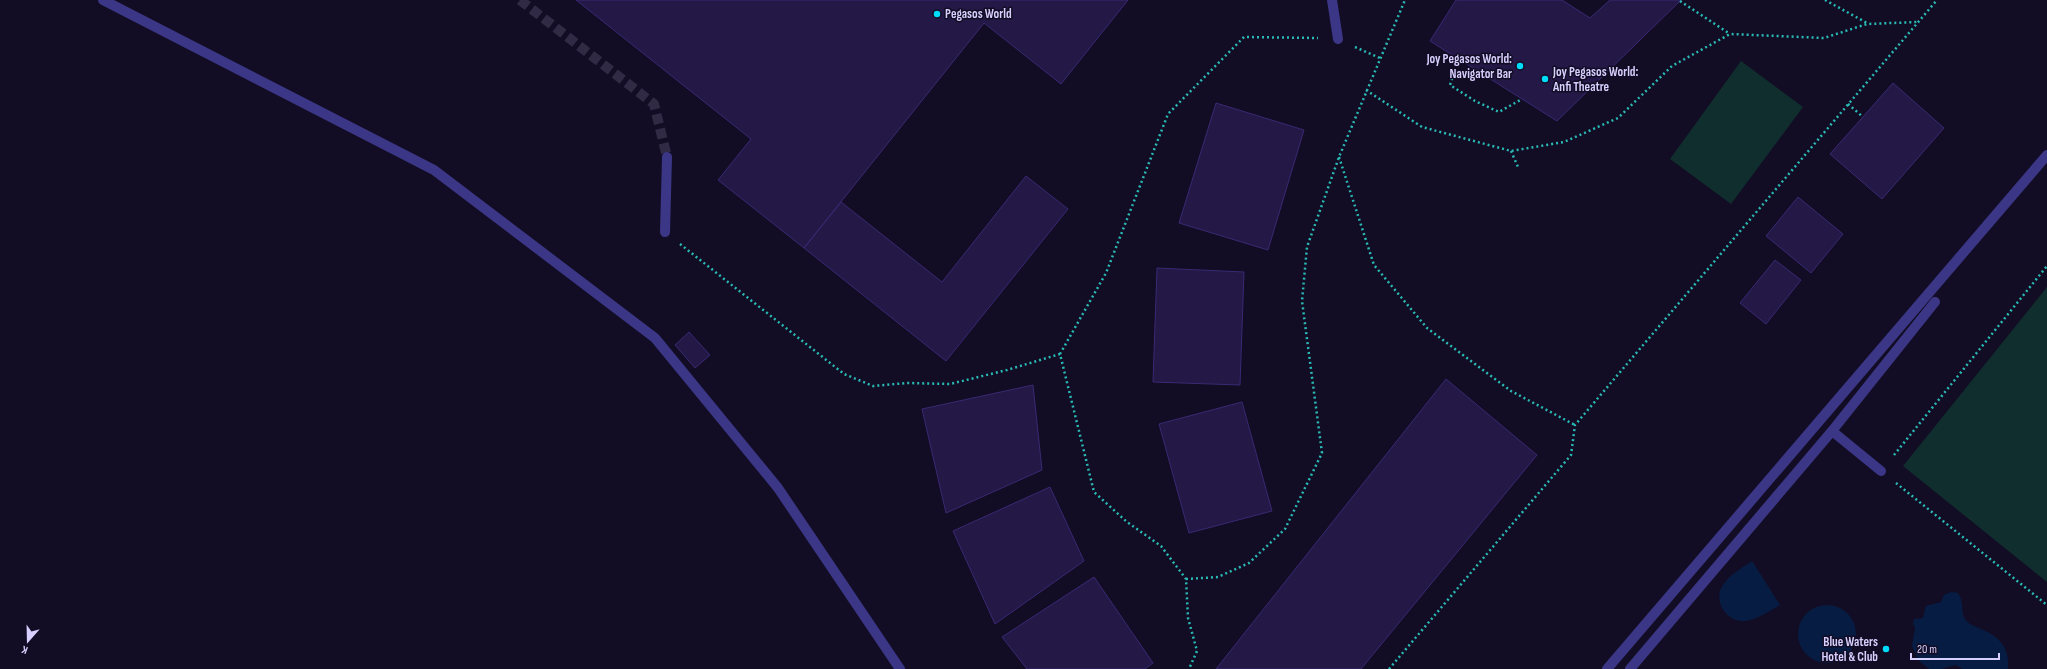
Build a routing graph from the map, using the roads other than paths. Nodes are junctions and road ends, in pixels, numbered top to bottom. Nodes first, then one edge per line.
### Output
1 (102, 0) edge
2 (1332, 0) edge
3 (1338, 39) road end
4 (2047, 155) edge
5 (666, 157) tunnel mouth
6 (665, 232) road end
7 (1936, 302) dead end
8 (1832, 431) junction
9 (1881, 471) road end
10 (900, 669) edge
11 (1607, 669) edge
12 (1630, 669) edge

1 - 10 street
2 - 3 street
4 - 11 street
5 - 6 street
7 - 8 street
8 - 9 street
8 - 12 street

